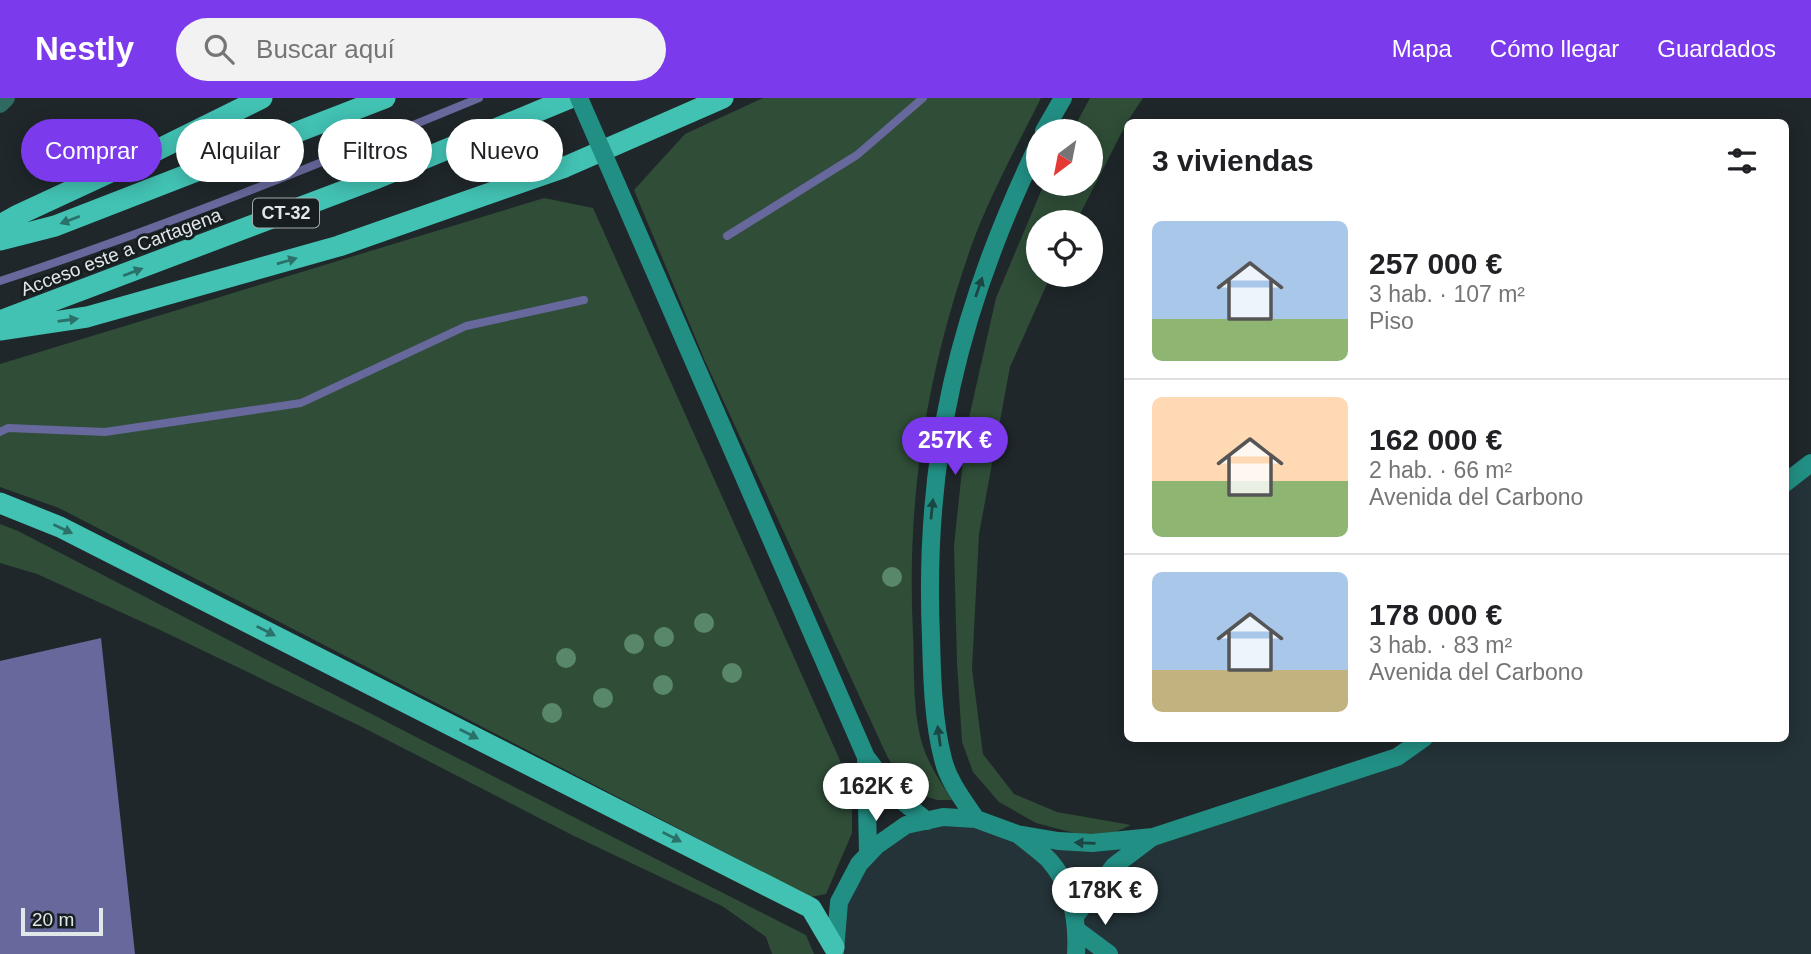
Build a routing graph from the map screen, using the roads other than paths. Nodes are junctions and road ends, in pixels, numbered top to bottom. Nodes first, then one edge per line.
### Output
1 (6, 98) edge
2 (262, 98) edge
3 (385, 98) edge
4 (570, 98) edge
5 (579, 98) edge
6 (723, 98) edge
7 (1063, 98) edge
8 (0, 104) edge
9 (1051, 119) edge
10 (1026, 172) edge
11 (0, 225) edge
12 (0, 240) edge
13 (0, 321) edge
14 (0, 330) edge
15 (1811, 463) edge
16 (1789, 480) edge
17 (0, 503) edge
18 (1418, 742) edge
19 (866, 757) junction
20 (976, 819) junction
21 (927, 821) junction
22 (1017, 834) junction
23 (1153, 837) junction
24 (868, 855) junction
25 (1077, 923) junction
26 (834, 950) edge
27 (1076, 954) edge
28 (1109, 954) edge

1 - 8 street
2 - 11 highway
3 -> 12 highway
13 -> 4 highway, Acceso este a Cartagena / CT-32
5 - 19 main road, bridge
14 -> 6 highway
7 - 9 main road
20 -> 10 main road
15 - 16 main road
17 -> 26 highway
18 - 23 main road
19 - 21 main road
19 - 24 main road
20 - 21 main road
20 - 22 main road
21 - 24 main road
23 -> 22 main road
22 - 25 main road
23 - 25 main road
24 - 26 main road
25 - 27 main road
25 - 28 main road

